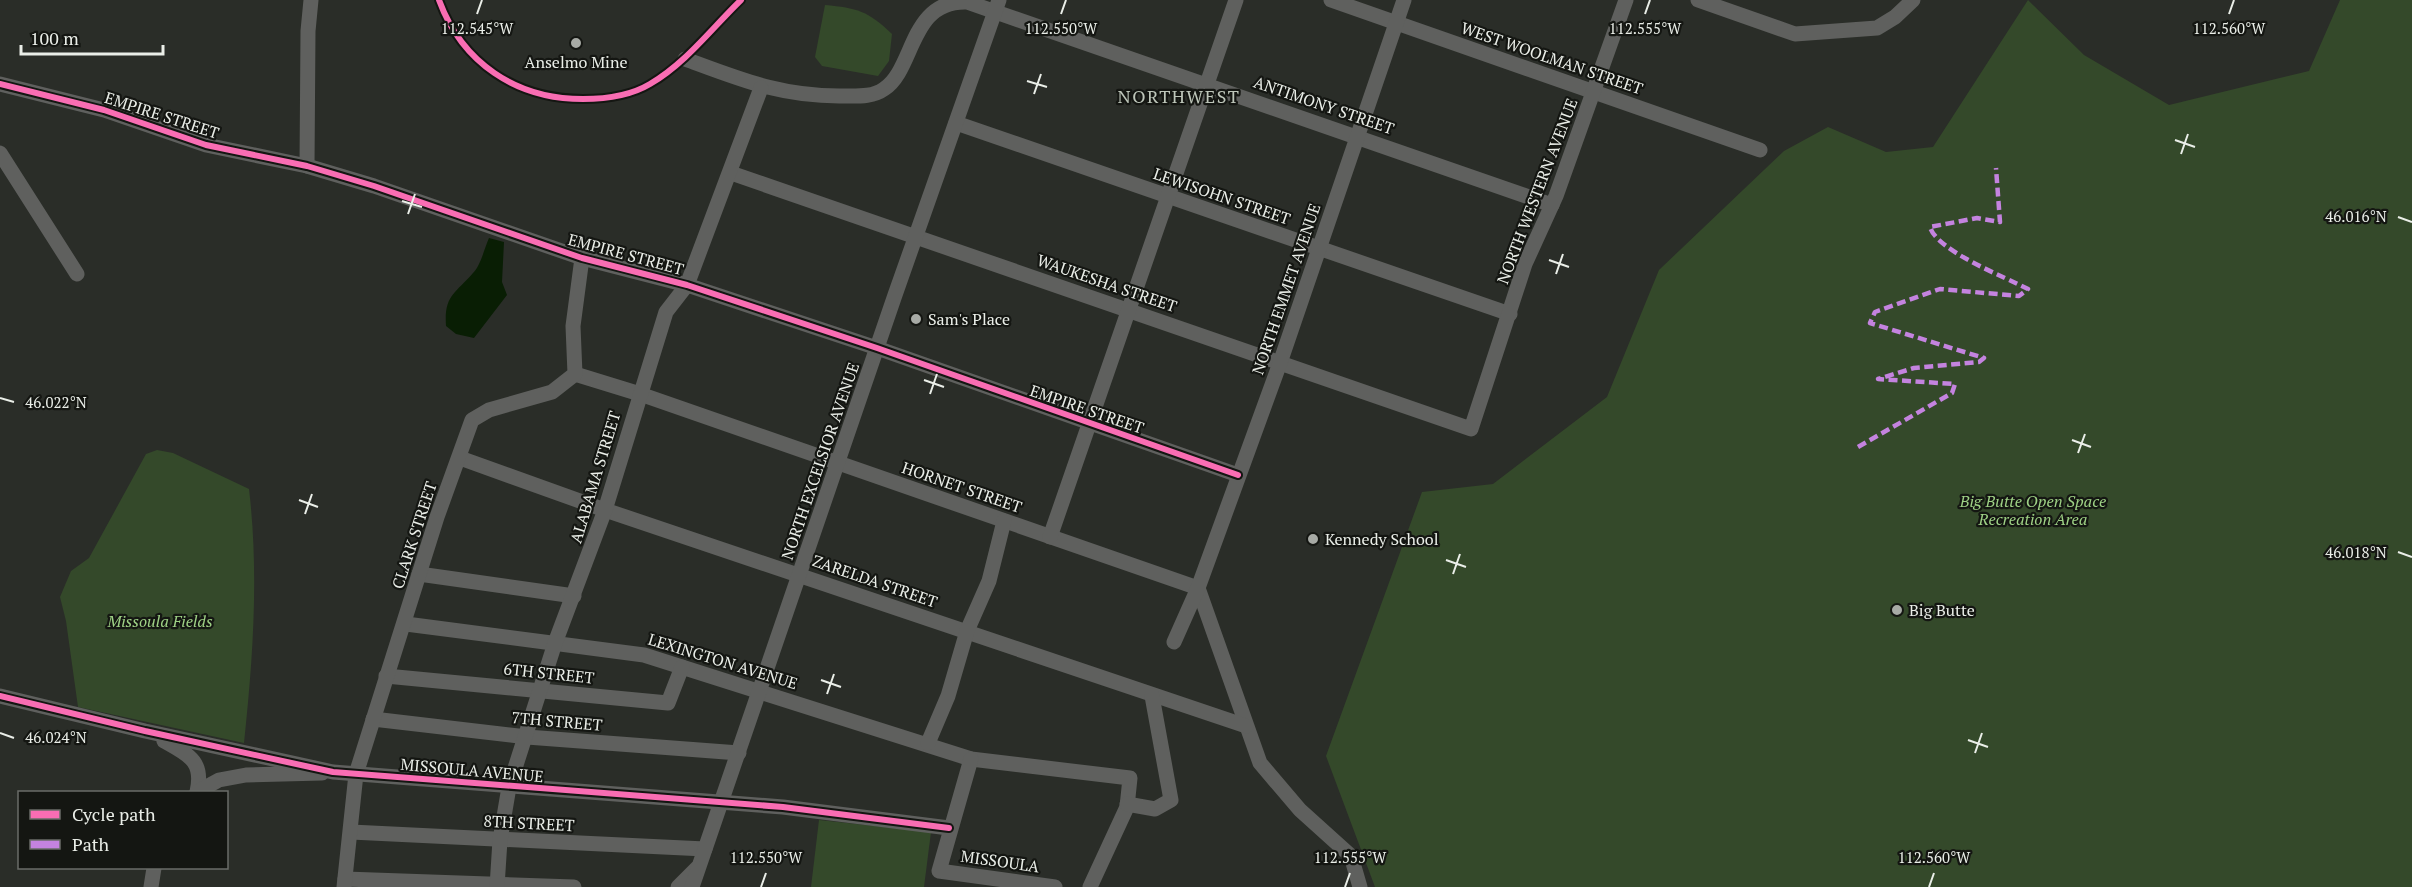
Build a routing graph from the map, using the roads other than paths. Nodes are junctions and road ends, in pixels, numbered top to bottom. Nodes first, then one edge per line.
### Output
1 (311, 0) edge
2 (1236, 0) edge
3 (1331, 0) edge
4 (1404, 0) edge
5 (1626, 0) edge
6 (1698, 0) edge
7 (1913, 0) edge
8 (997, 5) edge
9 (1397, 23) junction
10 (685, 59) dead end
11 (1208, 83) junction
12 (0, 84) edge
13 (761, 88) junction
14 (1594, 92) junction
15 (956, 123) junction
16 (1357, 136) junction
17 (1760, 150) dead end
18 (0, 153) edge
19 (307, 166) junction
20 (731, 173) junction
21 (1168, 197) junction
22 (1552, 205) junction
23 (916, 235) junction
24 (1319, 249) junction
25 (582, 258) junction
26 (77, 274) dead end
27 (687, 285) junction
28 (1129, 310) junction
29 (1510, 314) junction
30 (877, 348) junction
31 (1280, 363) junction
32 (575, 374) junction
33 (640, 394) junction
34 (1090, 424) junction
35 (1471, 429) joint
36 (460, 458) junction
37 (837, 463) junction
38 (1238, 475) junction
39 (605, 510) junction
40 (1004, 521) junction
41 (1050, 537) junction
42 (419, 574) junction
43 (800, 575) junction
44 (1198, 588) junction
45 (574, 596) junction
46 (405, 624) junction
47 (967, 631) junction
48 (1174, 642) dead end
49 (555, 643) junction
50 (682, 667) junction
51 (386, 676) junction
52 (539, 689) junction
53 (759, 691) junction
54 (0, 696) edge
55 (1152, 696) junction
56 (373, 719) junction
57 (1246, 726) junction
58 (145, 731) junction
59 (527, 737) junction
60 (928, 743) junction
61 (739, 753) junction
62 (971, 759) junction
63 (333, 772) junction
64 (356, 774) junction
65 (509, 788) junction
66 (197, 791) edge
67 (199, 791) edge
68 (721, 803) junction
69 (1127, 804) junction
70 (949, 828) junction
71 (351, 832) junction
72 (500, 840) junction
73 (705, 849) junction
74 (699, 866) junction
75 (154, 869) edge
76 (345, 883) edge
77 (497, 885) edge
78 (151, 887) edge
79 (574, 887) edge
80 (678, 887) edge
81 (692, 887) edge
82 (1055, 887) edge
83 (1090, 887) edge
84 (1360, 887) edge

1 - 19 street
2 - 11 street
3 - 9 street, WEST WOOLMAN STREET
4 - 9 street, NORTH EMMET AVENUE
5 - 14 street, NORTH WESTERN AVENUE
6 - 7 street
8 - 11 street, ANTIMONY STREET
8 - 13 street, ANTIMONY STREET
8 - 15 street, NORTH EXCELSIOR AVENUE
9 - 14 street, WEST WOOLMAN STREET
9 - 16 street, NORTH EMMET AVENUE
10 - 13 street
11 - 16 street, ANTIMONY STREET
11 - 21 street
12 - 19 street, EMPIRE STREET
13 - 20 street, ALABAMA STREET
14 - 17 street, WEST WOOLMAN STREET
14 - 22 street, NORTH WESTERN AVENUE
15 - 21 street, LEWISOHN STREET
15 - 23 street, NORTH EXCELSIOR AVENUE
16 - 22 street, ANTIMONY STREET
16 - 24 street, NORTH EMMET AVENUE
18 - 26 street
19 - 25 street, EMPIRE STREET
20 - 23 street, WAUKESHA STREET
20 - 27 street, ALABAMA STREET
21 - 24 street, LEWISOHN STREET
21 - 28 street
22 - 29 street, NORTH WESTERN AVENUE
23 - 28 street, WAUKESHA STREET
23 - 30 street, NORTH EXCELSIOR AVENUE
24 - 29 street, LEWISOHN STREET
24 - 31 street, NORTH EMMET AVENUE
25 - 27 street, EMPIRE STREET
25 - 32 street
27 - 30 street, EMPIRE STREET
27 - 33 street, ALABAMA STREET
28 - 31 street, WAUKESHA STREET
28 - 34 street
29 - 35 street, NORTH WESTERN AVENUE
30 - 34 street, EMPIRE STREET
30 - 37 street, NORTH EXCELSIOR AVENUE
31 - 35 street, WAUKESHA STREET
31 - 38 street, NORTH EMMET AVENUE
32 - 33 street, HORNET STREET
32 - 36 street, CLARK STREET
33 - 37 street, HORNET STREET
33 - 39 street, ALABAMA STREET
34 - 38 street, EMPIRE STREET
34 - 41 street
36 - 39 street, ZARELDA STREET
36 - 42 street, CLARK STREET
37 - 40 street, HORNET STREET
37 - 43 street, NORTH EXCELSIOR AVENUE
38 - 44 street, NORTH EMMET AVENUE
39 - 43 street, ZARELDA STREET
39 - 45 street, ALABAMA STREET
40 - 41 street, HORNET STREET
40 - 47 street
41 - 44 street, HORNET STREET
42 - 45 street
42 - 46 street, CLARK STREET
43 - 47 street, ZARELDA STREET
43 - 53 street, NORTH EXCELSIOR AVENUE
44 - 48 street, NORTH EMMET AVENUE
44 - 57 street
45 - 49 street, ALABAMA STREET
46 - 49 street, LEXINGTON AVENUE
46 - 51 street, CLARK STREET
47 - 55 street, ZARELDA STREET
47 - 60 street
49 - 50 street, LEXINGTON AVENUE
49 - 52 street, ALABAMA STREET
50 - 52 street, 6TH STREET
50 - 53 street, LEXINGTON AVENUE
51 - 52 street, 6TH STREET
51 - 56 street, CLARK STREET
52 - 59 street, ALABAMA STREET
53 - 60 street, LEXINGTON AVENUE
53 - 61 street, NORTH EXCELSIOR AVENUE
54 - 58 street, MISSOULA AVENUE
55 - 57 street, ZARELDA STREET
55 - 69 street
56 - 59 street, 7TH STREET
56 - 64 street, CLARK STREET
57 - 84 street
58 - 63 street, MISSOULA AVENUE
58 - 66 street
59 - 61 street, 7TH STREET
59 - 65 street, ALABAMA STREET
60 - 62 street, LEXINGTON AVENUE
61 - 68 street, NORTH EXCELSIOR AVENUE
62 - 69 street, LEXINGTON AVENUE
62 - 70 street
63 - 64 street, MISSOULA AVENUE
63 - 67 street
64 - 65 street, MISSOULA AVENUE
64 - 71 street, CLARK STREET
65 - 68 street, MISSOULA AVENUE
65 - 72 street, ALABAMA STREET
68 - 70 street, MISSOULA AVENUE
68 - 73 street, NORTH EXCELSIOR AVENUE
69 - 83 street
70 - 82 street, MISSOULA
71 - 72 street, 8TH STREET
71 - 76 street, CLARK STREET
72 - 73 street, 8TH STREET
72 - 77 street, ALABAMA STREET
73 - 74 street, NORTH EXCELSIOR AVENUE
74 - 80 street
74 - 81 street, NORTH EXCELSIOR AVENUE
75 - 78 street
76 - 77 street
77 - 79 street

